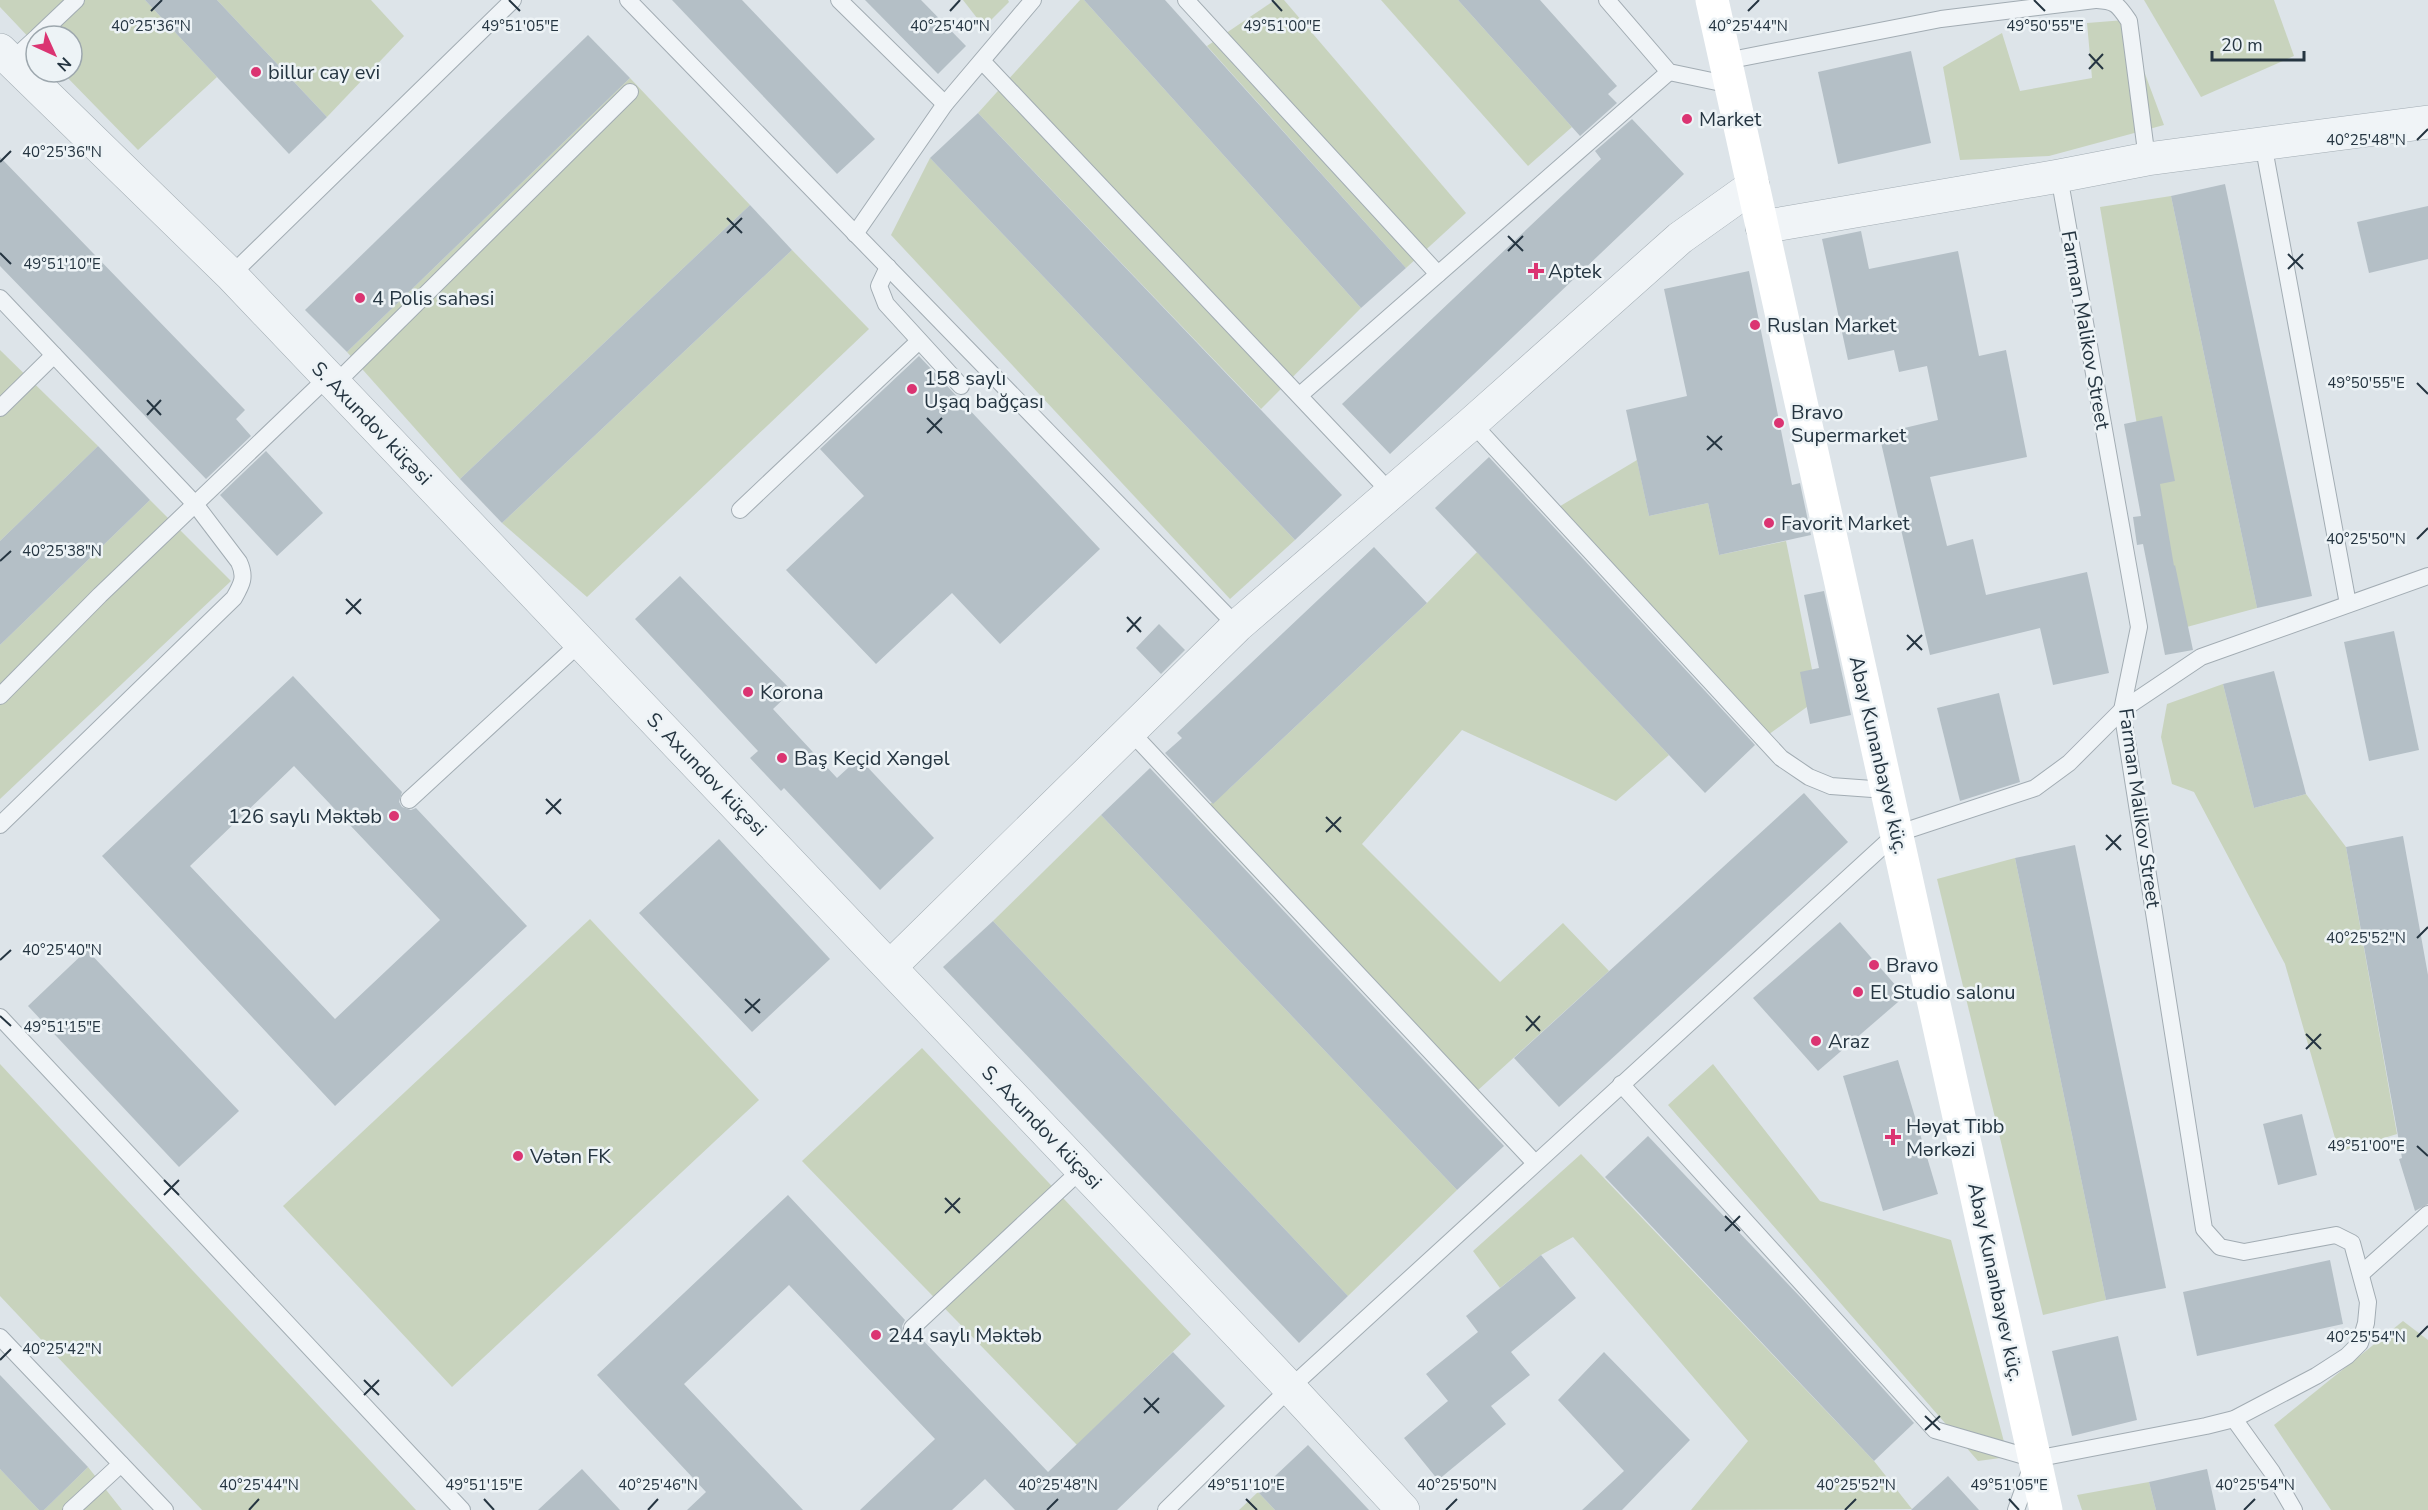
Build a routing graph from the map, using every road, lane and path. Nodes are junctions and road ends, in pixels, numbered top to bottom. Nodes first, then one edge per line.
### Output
1 (76, 0) edge
2 (513, 0) edge
3 (628, 0) edge
4 (839, 0) edge
5 (1186, 0) edge
6 (1607, 0) edge
7 (1712, 0) edge
8 (2096, 0) edge
9 (1030, 1) edge
10 (51, 24) edge
11 (24, 45) edge
12 (6, 56) edge
13 (982, 61) junction
14 (1669, 72) junction
15 (1728, 73) junction
16 (630, 92) dead end
17 (945, 104) junction
18 (2428, 122) edge
19 (2263, 143) junction
20 (2146, 159) junction
21 (2059, 176) junction
22 (1754, 186) junction
23 (1762, 227) junction
24 (855, 234) junction
25 (888, 267) junction
26 (1438, 274) junction
27 (231, 275) junction
28 (0, 298) edge
29 (919, 341) junction
30 (54, 355) junction
31 (331, 381) junction
32 (961, 386) dead end
33 (1300, 395) junction
34 (0, 408) edge
35 (1472, 423) junction
36 (1390, 493) junction
37 (195, 504) junction
38 (740, 510) dead end
39 (2428, 576) edge
40 (2348, 604) junction
41 (1237, 626) junction
42 (581, 642) junction
43 (0, 696) edge
44 (2122, 710) junction
45 (1130, 731) junction
46 (1886, 790) junction
47 (409, 800) dead end
48 (0, 825) edge
49 (1896, 834) junction
50 (890, 967) junction
51 (0, 1017) edge
52 (1621, 1084) junction
53 (1534, 1163) junction
54 (1082, 1169) junction
55 (2428, 1214) edge
56 (2362, 1273) junction
57 (912, 1328) dead end
58 (0, 1337) edge
59 (1290, 1388) junction
60 (2234, 1419) junction
61 (2035, 1459) junction
62 (121, 1464) junction
63 (71, 1510) edge
64 (165, 1510) edge
65 (462, 1510) edge
66 (1166, 1510) edge
67 (1403, 1510) edge
68 (2016, 1510) edge
69 (2046, 1510) edge
70 (2294, 1510) edge

1 - 10 lane
2 - 27 lane
3 - 24 lane
4 - 17 lane
5 - 26 lane
6 - 14 lane
7 - 15 street, Abay Kunanbayev küç.
8 - 15 lane
8 - 20 lane
9 - 13 lane
11 - 12 lane
12 - 27 street, S. Axundov küçəsi
13 - 17 lane
13 - 33 lane
14 - 15 lane
14 - 26 lane
15 - 22 street, Abay Kunanbayev küç.
16 - 31 lane
17 - 24 lane
18 - 19 street
19 - 20 street
19 - 40 lane
20 - 21 street
21 - 23 street
21 - 44 lane, Farman Malikov Street
22 - 23 street, Abay Kunanbayev küç.
22 - 35 street
23 - 46 street, Abay Kunanbayev küç.
24 - 25 lane
25 - 29 lane
25 - 41 lane
26 - 33 lane
27 - 31 street, S. Axundov küçəsi
28 - 30 lane
29 - 32 lane
29 - 38 lane
30 - 34 lane
30 - 37 lane
31 - 37 lane
31 - 42 street, S. Axundov küçəsi
33 - 36 lane
35 - 36 street
35 - 46 lane
36 - 41 street
37 - 43 lane
37 - 48 lane
39 - 40 lane
40 - 44 lane
41 - 45 street
42 - 47 lane
42 - 50 street, S. Axundov küçəsi
44 - 49 lane
44 - 56 lane, Farman Malikov Street
45 - 50 street
45 - 53 lane
46 - 49 street, Abay Kunanbayev küç.
49 - 52 lane
49 - 61 street, Abay Kunanbayev küç.
50 - 54 street, S. Axundov küçəsi
51 - 65 lane
52 - 53 lane
52 - 61 lane
53 - 59 lane
54 - 57 lane
54 - 59 street, S. Axundov küçəsi
55 - 56 lane
56 - 60 lane
58 - 62 lane
59 - 66 lane
59 - 67 street, S. Axundov küçəsi
60 - 61 lane
60 - 70 lane
61 - 68 lane
61 - 69 street, Abay Kunanbayev küç.
62 - 63 lane
62 - 64 lane

